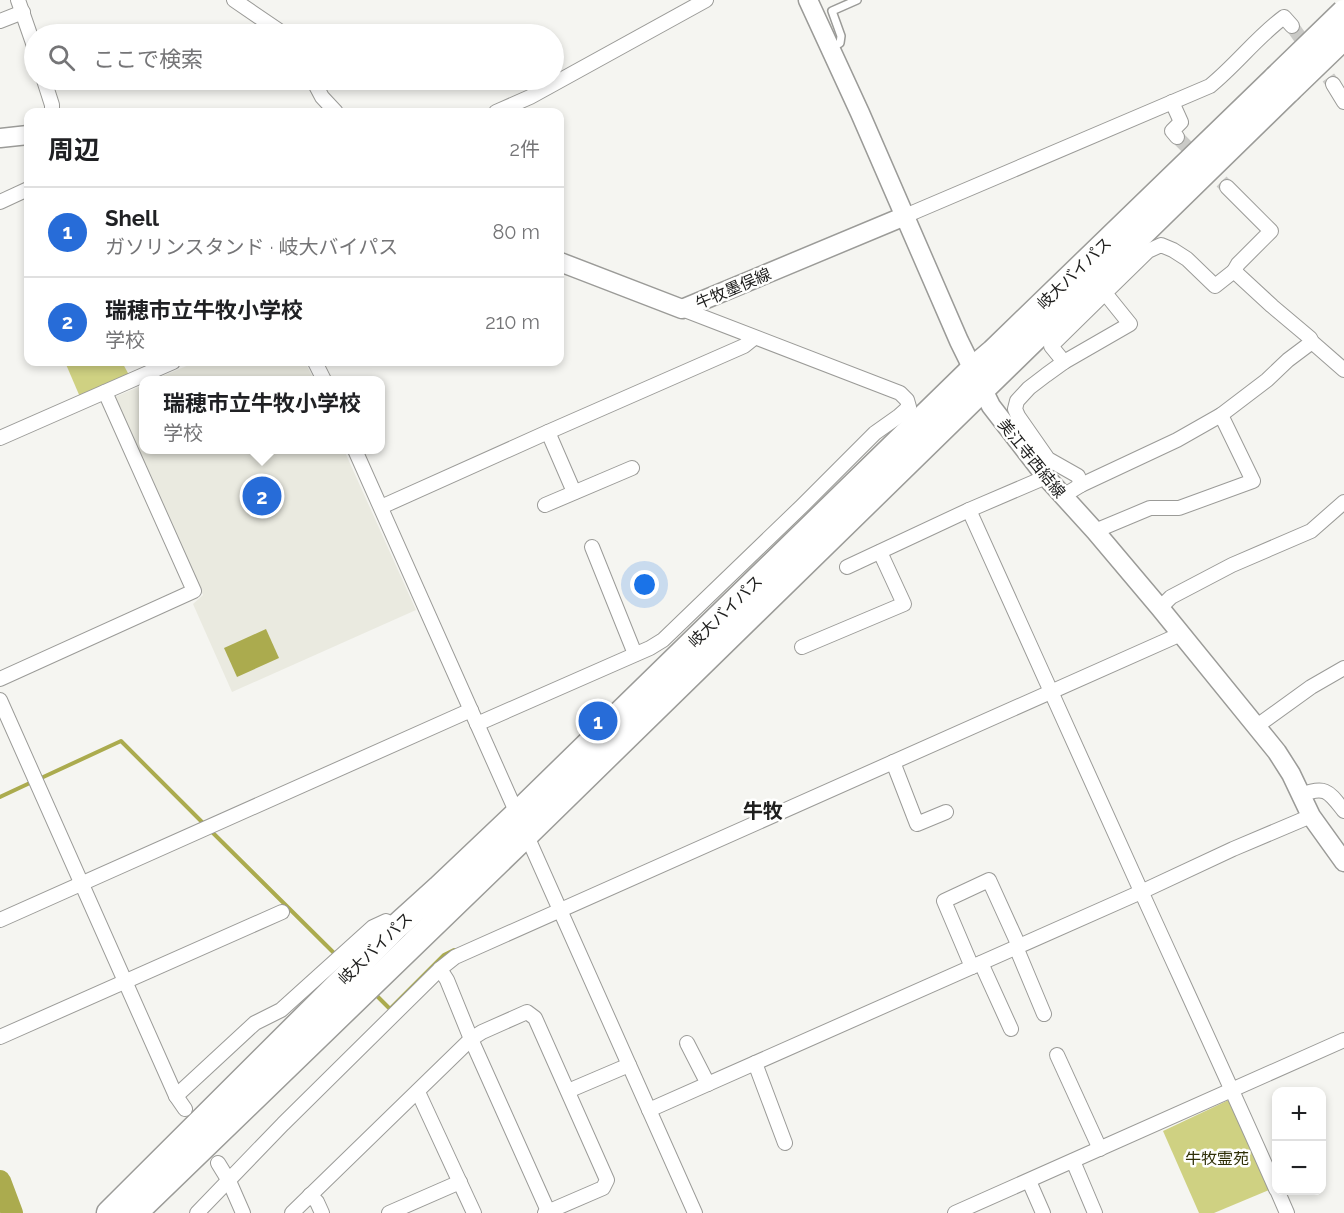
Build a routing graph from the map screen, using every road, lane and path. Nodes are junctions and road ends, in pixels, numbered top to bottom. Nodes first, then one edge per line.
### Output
1 (234, 0) edge
2 (706, 0) edge
3 (808, 0) edge
4 (857, 0) edge
5 (21, 6) edge
6 (1344, 12) edge
7 (0, 21) edge
8 (27, 24) edge
9 (269, 24) edge
10 (1292, 26) dead end
11 (1344, 37) edge
12 (830, 48) junction
13 (564, 78) edge
14 (1282, 84) junction
15 (1333, 84) tunnel mouth
16 (47, 90) edge
17 (318, 90) edge
18 (543, 90) edge
19 (1172, 102) junction
20 (1344, 102) edge
21 (52, 108) edge
22 (332, 108) edge
23 (505, 108) edge
24 (24, 135) edge
25 (1177, 137) dead end
26 (0, 138) edge
27 (1227, 188) tunnel mouth
28 (24, 191) edge
29 (0, 202) edge
30 (905, 216) junction
31 (564, 264) edge
32 (1234, 271) junction
33 (1105, 293) junction
34 (682, 309) junction
35 (754, 338) junction
36 (1312, 342) junction
37 (1064, 362) junction
38 (165, 366) edge
39 (1344, 370) edge
40 (142, 376) edge
41 (139, 377) edge
42 (978, 379) junction
43 (105, 392) junction
44 (1221, 415) junction
45 (548, 432) junction
46 (0, 438) edge
47 (357, 454) edge
48 (632, 468) dead end
49 (1046, 477) junction
50 (1081, 485) junction
51 (574, 492) junction
52 (1063, 496) junction
53 (1344, 502) edge
54 (545, 505) dead end
55 (381, 507) junction
56 (969, 510) junction
57 (1095, 531) junction
58 (596, 550) dead end
59 (880, 552) junction
60 (847, 567) dead end
61 (1160, 608) junction
62 (1181, 634) junction
63 (802, 647) dead end
64 (635, 654) junction
65 (1344, 668) edge
66 (0, 679) edge
67 (1052, 691) junction
68 (0, 700) edge
69 (471, 710) junction
70 (477, 724) junction
71 (1257, 726) junction
72 (893, 762) junction
73 (1301, 795) junction
74 (1344, 811) edge
75 (946, 812) dead end
76 (1311, 816) junction
77 (522, 824) junction
78 (1344, 862) edge
79 (82, 884) junction
80 (1141, 892) junction
81 (561, 910) junction
82 (282, 912) dead end
83 (0, 920) edge
84 (397, 926) junction
85 (1017, 947) junction
86 (976, 965) junction
87 (440, 969) junction
88 (125, 982) junction
89 (1044, 1014) dead end
90 (1011, 1029) dead end
91 (0, 1037) edge
92 (471, 1039) junction
93 (1344, 1040) edge
94 (687, 1043) dead end
95 (1057, 1055) dead end
96 (755, 1063) junction
97 (629, 1065) junction
98 (708, 1084) junction
99 (1233, 1090) junction
100 (568, 1091) junction
101 (418, 1092) junction
102 (176, 1096) junction
103 (184, 1109) dead end
104 (649, 1110) junction
105 (785, 1143) dead end
106 (1100, 1149) junction
107 (1072, 1161) junction
108 (218, 1163) dead end
109 (1272, 1179) edge
110 (1029, 1180) junction
111 (229, 1181) junction
112 (460, 1182) junction
113 (310, 1195) junction
114 (1279, 1195) edge
115 (546, 1212) edge
116 (109, 1213) edge
117 (135, 1213) edge
118 (197, 1213) edge
119 (243, 1213) edge
120 (292, 1213) edge
121 (322, 1213) edge
122 (389, 1213) edge
123 (474, 1213) edge
124 (695, 1213) edge
125 (955, 1213) edge
126 (1043, 1213) edge
127 (1095, 1213) edge
128 (1287, 1213) edge

1 - 9 street
2 - 13 street
3 - 12 main road, 美江寺西結線
4 - 12 lane
5 - 7 street
5 - 8 street
6 - 14 highway, 岐大バイパス, bridge
10 - 19 street
11 - 14 highway, 岐大バイパス, bridge
12 - 30 main road, 美江寺西結線
14 - 42 highway, 岐大バイパス
15 - 20 street
16 - 21 street
17 - 22 street
18 - 23 street
19 - 25 street
19 - 30 street
24 - 26 main road
27 - 32 street
28 - 29 street
30 - 34 main road, 牛牧墨俣線
30 - 42 main road, 美江寺西結線
31 - 34 main road, 牛牧墨俣線
32 - 33 street
32 - 36 street
33 - 37 street
33 - 37 street
34 - 35 street
35 - 45 street
35 - 64 street
36 - 39 street
36 - 44 street
37 - 50 street
38 - 40 street
41 - 43 street
42 - 49 main road, 美江寺西結線
42 - 77 highway, 岐大バイパス
43 - 46 street
43 - 66 street
44 - 50 street
44 - 57 street
45 - 51 street
45 - 55 street
47 - 55 street
48 - 51 street
49 - 52 main road, 美江寺西結線
49 - 56 street
50 - 52 street
51 - 54 street
52 - 57 main road, 美江寺西結線
53 - 61 street
55 - 69 street
56 - 59 street
56 - 67 street
57 - 61 main road, 美江寺西結線
58 - 64 street
59 - 60 street
59 - 63 street
61 - 62 main road, 美江寺西結線
62 - 67 street
62 - 71 main road, 美江寺西結線
64 - 70 street
65 - 71 street
67 - 72 street
67 - 80 street
68 - 79 street
69 - 70 street
69 - 79 street
70 - 77 street
71 - 73 main road, 美江寺西結線
72 - 75 street
72 - 81 street
73 - 74 street
73 - 76 main road, 美江寺西結線
76 - 78 main road, 美江寺西結線
76 - 80 street
77 - 81 street
77 - 84 highway, 岐大バイパス
77 - 117 highway, 岐大バイパス
79 - 83 street
79 - 88 street
80 - 85 street
80 - 99 street
81 - 87 street
81 - 97 street
82 - 88 street
84 - 102 street
84 - 116 highway, 岐大バイパス
85 - 86 street
85 - 86 street
85 - 89 street
86 - 90 street
86 - 96 street
87 - 92 street
87 - 111 street
88 - 91 street
88 - 102 street
92 - 100 street
92 - 101 street
92 - 115 street
93 - 99 street
94 - 98 street
95 - 106 street
96 - 98 street
96 - 105 street
97 - 100 street
97 - 104 street
98 - 104 street
99 - 106 street
99 - 109 street
100 - 115 street
101 - 112 street
101 - 113 street
102 - 103 street
104 - 124 street
106 - 107 street
107 - 110 street
107 - 127 street
108 - 111 street
110 - 125 street
110 - 126 street
111 - 118 street
111 - 119 street
112 - 122 street
112 - 123 street
113 - 120 street
113 - 121 street
114 - 128 street

